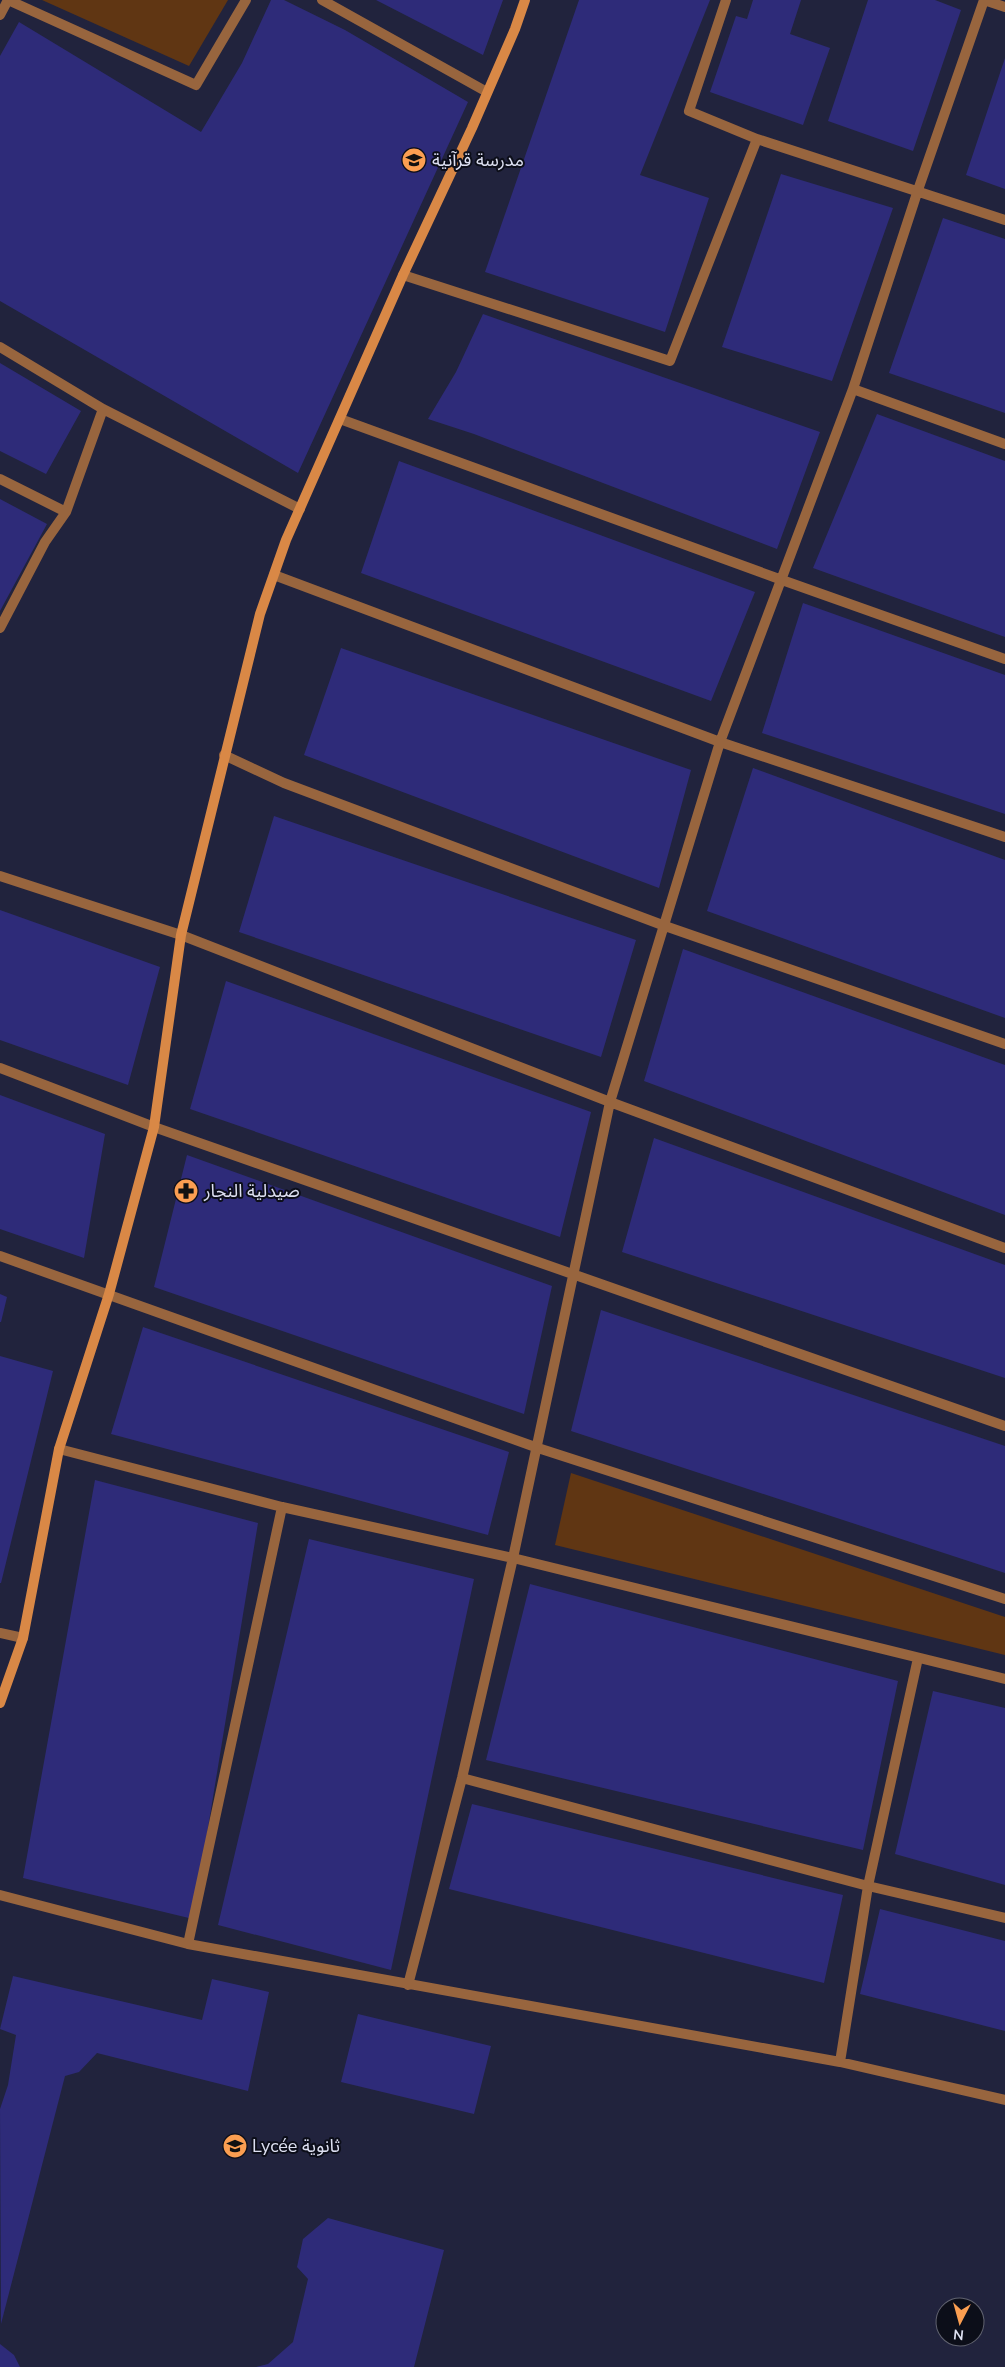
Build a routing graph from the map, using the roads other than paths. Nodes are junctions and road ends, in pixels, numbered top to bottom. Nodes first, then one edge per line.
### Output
1 (8, 0) edge
2 (246, 0) edge
3 (322, 0) edge
4 (525, 0) edge
5 (726, 0) edge
6 (984, 0) edge
7 (1005, 6) edge
8 (0, 15) edge
9 (487, 92) junction
10 (757, 139) junction
11 (918, 190) junction
12 (1005, 220) edge
13 (403, 275) junction
14 (0, 347) edge
15 (853, 389) junction
16 (103, 409) junction
17 (340, 419) junction
18 (1005, 444) edge
19 (0, 478) edge
20 (300, 509) junction
21 (66, 512) junction
22 (274, 575) junction
23 (782, 580) junction
24 (0, 628) edge
25 (1005, 659) edge
26 (720, 742) junction
27 (224, 755) junction
28 (1005, 837) edge
29 (0, 876) edge
30 (664, 926) junction
31 (181, 935) junction
32 (1005, 1044) edge
33 (0, 1068) edge
34 (610, 1102) junction
35 (154, 1127) junction
36 (1005, 1248) edge
37 (0, 1256) edge
38 (574, 1275) junction
39 (109, 1294) junction
40 (1005, 1426) edge
41 (538, 1448) junction
42 (59, 1449) junction
43 (282, 1507) junction
44 (512, 1558) junction
45 (1005, 1599) edge
46 (0, 1633) edge
47 (23, 1638) junction
48 (918, 1658) junction
49 (1005, 1679) edge
50 (0, 1703) edge
51 (462, 1778) junction
52 (868, 1886) junction
53 (0, 1896) edge
54 (1005, 1918) edge
55 (188, 1944) junction
56 (408, 1985) junction
57 (840, 2062) junction
58 (1005, 2100) edge

1 - 2 street
1 - 8 street
3 - 9 street
4 - 9 main road
5 - 10 street
6 - 7 street
6 - 11 street
9 - 13 main road
10 - 11 street
10 - 13 street
11 - 12 street
11 - 15 street
13 - 17 main road
14 - 16 street
15 - 18 street
15 - 23 street
16 - 20 street
16 - 21 street
17 - 20 main road
17 - 23 street
19 - 21 street
20 - 22 main road
21 - 24 street
22 - 26 street
22 - 27 main road
23 - 25 street
23 - 26 street
26 - 28 street
26 - 30 street
27 - 30 street
27 - 31 main road
29 - 31 street
30 - 32 street
30 - 34 street
31 - 34 street
31 - 35 main road
33 - 35 street
34 - 36 street
34 - 38 street
35 - 38 street
35 - 39 main road
37 - 39 street
38 - 40 street
38 - 41 street
39 - 41 street
39 - 42 main road
41 - 44 street
41 - 45 street
42 - 43 street
42 - 47 main road
43 - 44 street
43 - 55 street
44 - 48 street
44 - 51 street
46 - 47 street
47 - 50 main road
48 - 49 street
48 - 52 street
51 - 52 street
51 - 56 street
52 - 54 street
52 - 57 street
53 - 55 street
55 - 56 street
56 - 57 street
57 - 58 street

